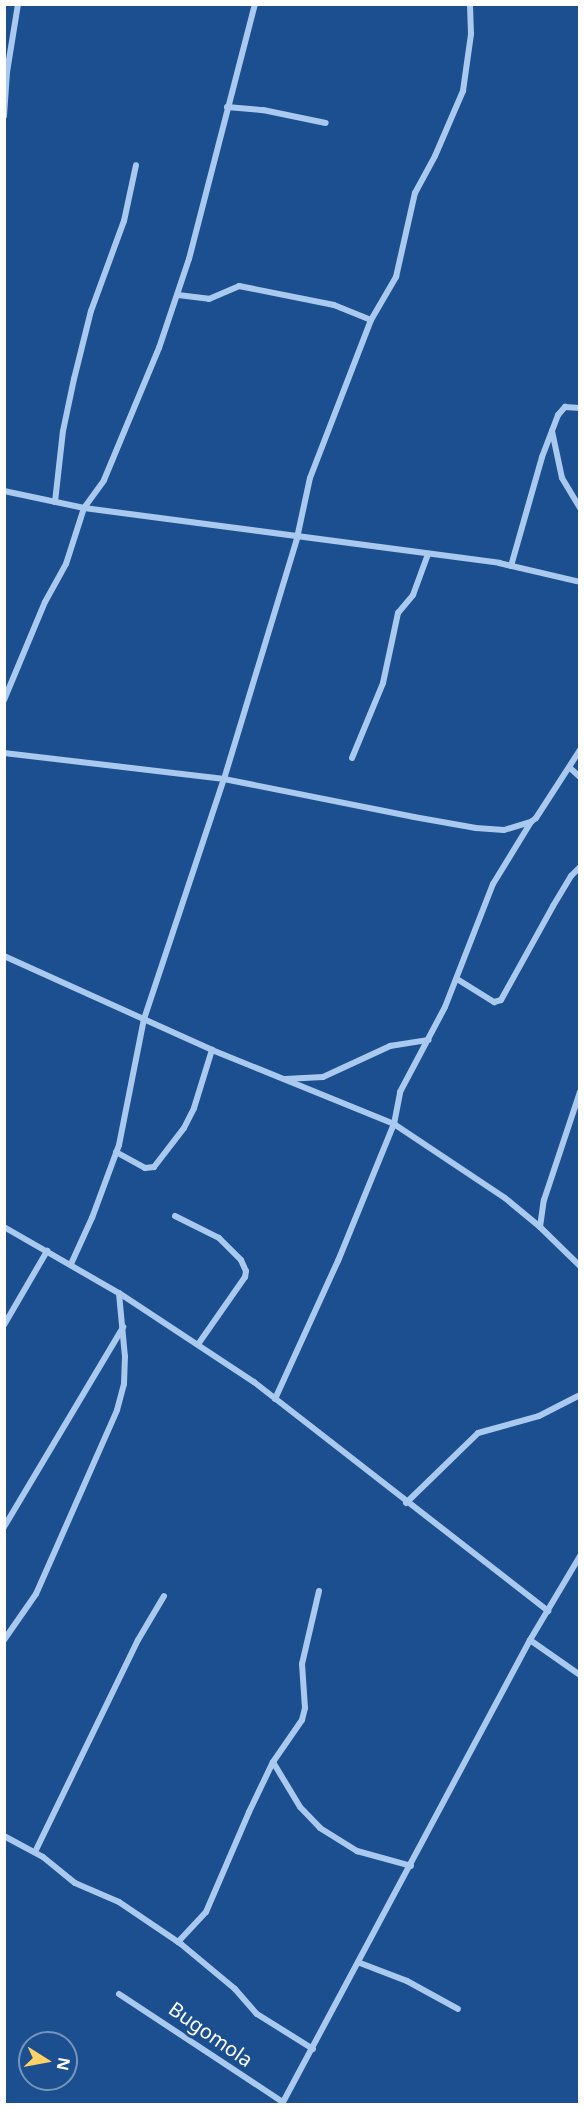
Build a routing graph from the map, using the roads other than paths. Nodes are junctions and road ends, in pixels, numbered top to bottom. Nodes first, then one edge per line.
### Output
1 (18, 4) edge
2 (255, 4) edge
3 (470, 4) edge
4 (227, 107) junction
5 (4, 116) edge
6 (326, 123) dead end
7 (136, 165) dead end
8 (178, 295) junction
9 (371, 320) junction
10 (579, 408) edge
11 (551, 431) junction
12 (4, 490) edge
13 (55, 502) junction
14 (84, 508) junction
15 (579, 508) edge
16 (297, 538) junction
17 (428, 554) junction
18 (512, 566) junction
19 (579, 582) edge
20 (4, 700) edge
21 (579, 750) edge
22 (4, 753) edge
23 (352, 758) dead end
24 (570, 768) junction
25 (579, 777) edge
26 (224, 779) junction
27 (531, 822) junction
28 (579, 867) edge
29 (4, 956) edge
30 (457, 979) junction
31 (144, 1019) junction
32 (429, 1040) junction
33 (212, 1050) junction
34 (281, 1079) junction
35 (579, 1092) edge
36 (394, 1124) junction
37 (116, 1152) junction
38 (175, 1216) dead end
39 (4, 1227) edge
40 (540, 1227) junction
41 (47, 1251) junction
42 (71, 1264) junction
43 (579, 1266) edge
44 (119, 1293) junction
45 (4, 1325) edge
46 (123, 1326) junction
47 (199, 1343) junction
48 (579, 1395) edge
49 (275, 1399) junction
50 (406, 1503) junction
51 (8, 1518) edge
52 (4, 1527) edge
53 (579, 1556) edge
54 (319, 1591) dead end
55 (164, 1596) dead end
56 (548, 1611) junction
57 (4, 1640) edge
58 (530, 1640) junction
59 (579, 1675) edge
60 (273, 1762) junction
61 (4, 1836) edge
62 (35, 1852) junction
63 (411, 1866) junction
64 (178, 1942) junction
65 (360, 1963) junction
66 (119, 1994) dead end
67 (458, 2009) dead end
68 (313, 2049) junction
69 (283, 2103) edge

1 - 5 street
2 - 4 street
3 - 9 street
4 - 6 street
4 - 8 street
7 - 13 street
8 - 9 street
8 - 14 street
9 - 16 street
10 - 11 street
11 - 15 street
11 - 18 street
12 - 13 street
13 - 14 street
14 - 16 street
14 - 20 street
16 - 17 street
16 - 26 street
17 - 18 street
17 - 23 street
18 - 19 street
21 - 24 street
22 - 26 street
24 - 25 street
24 - 27 street
26 - 27 street
26 - 31 street
27 - 30 street
28 - 30 street
29 - 31 street
30 - 32 street
31 - 33 street
31 - 37 street
32 - 34 street
32 - 36 street
33 - 34 street
33 - 37 street
34 - 36 street
35 - 40 street
36 - 40 street
36 - 49 street
37 - 42 street
38 - 47 street
39 - 41 street
40 - 43 street
41 - 42 street
41 - 45 street
42 - 44 street
44 - 46 street
44 - 47 street
46 - 51 street
46 - 57 street
47 - 49 street
48 - 50 street
49 - 50 street
50 - 56 street
51 - 52 street
53 - 56 street
54 - 60 street
55 - 62 street
56 - 58 street
58 - 59 street
58 - 63 street
60 - 63 street
60 - 64 street
61 - 62 street
62 - 64 street
63 - 65 street
64 - 68 street
65 - 67 street
65 - 68 street
66 - 69 street, Bugomola
68 - 69 street

